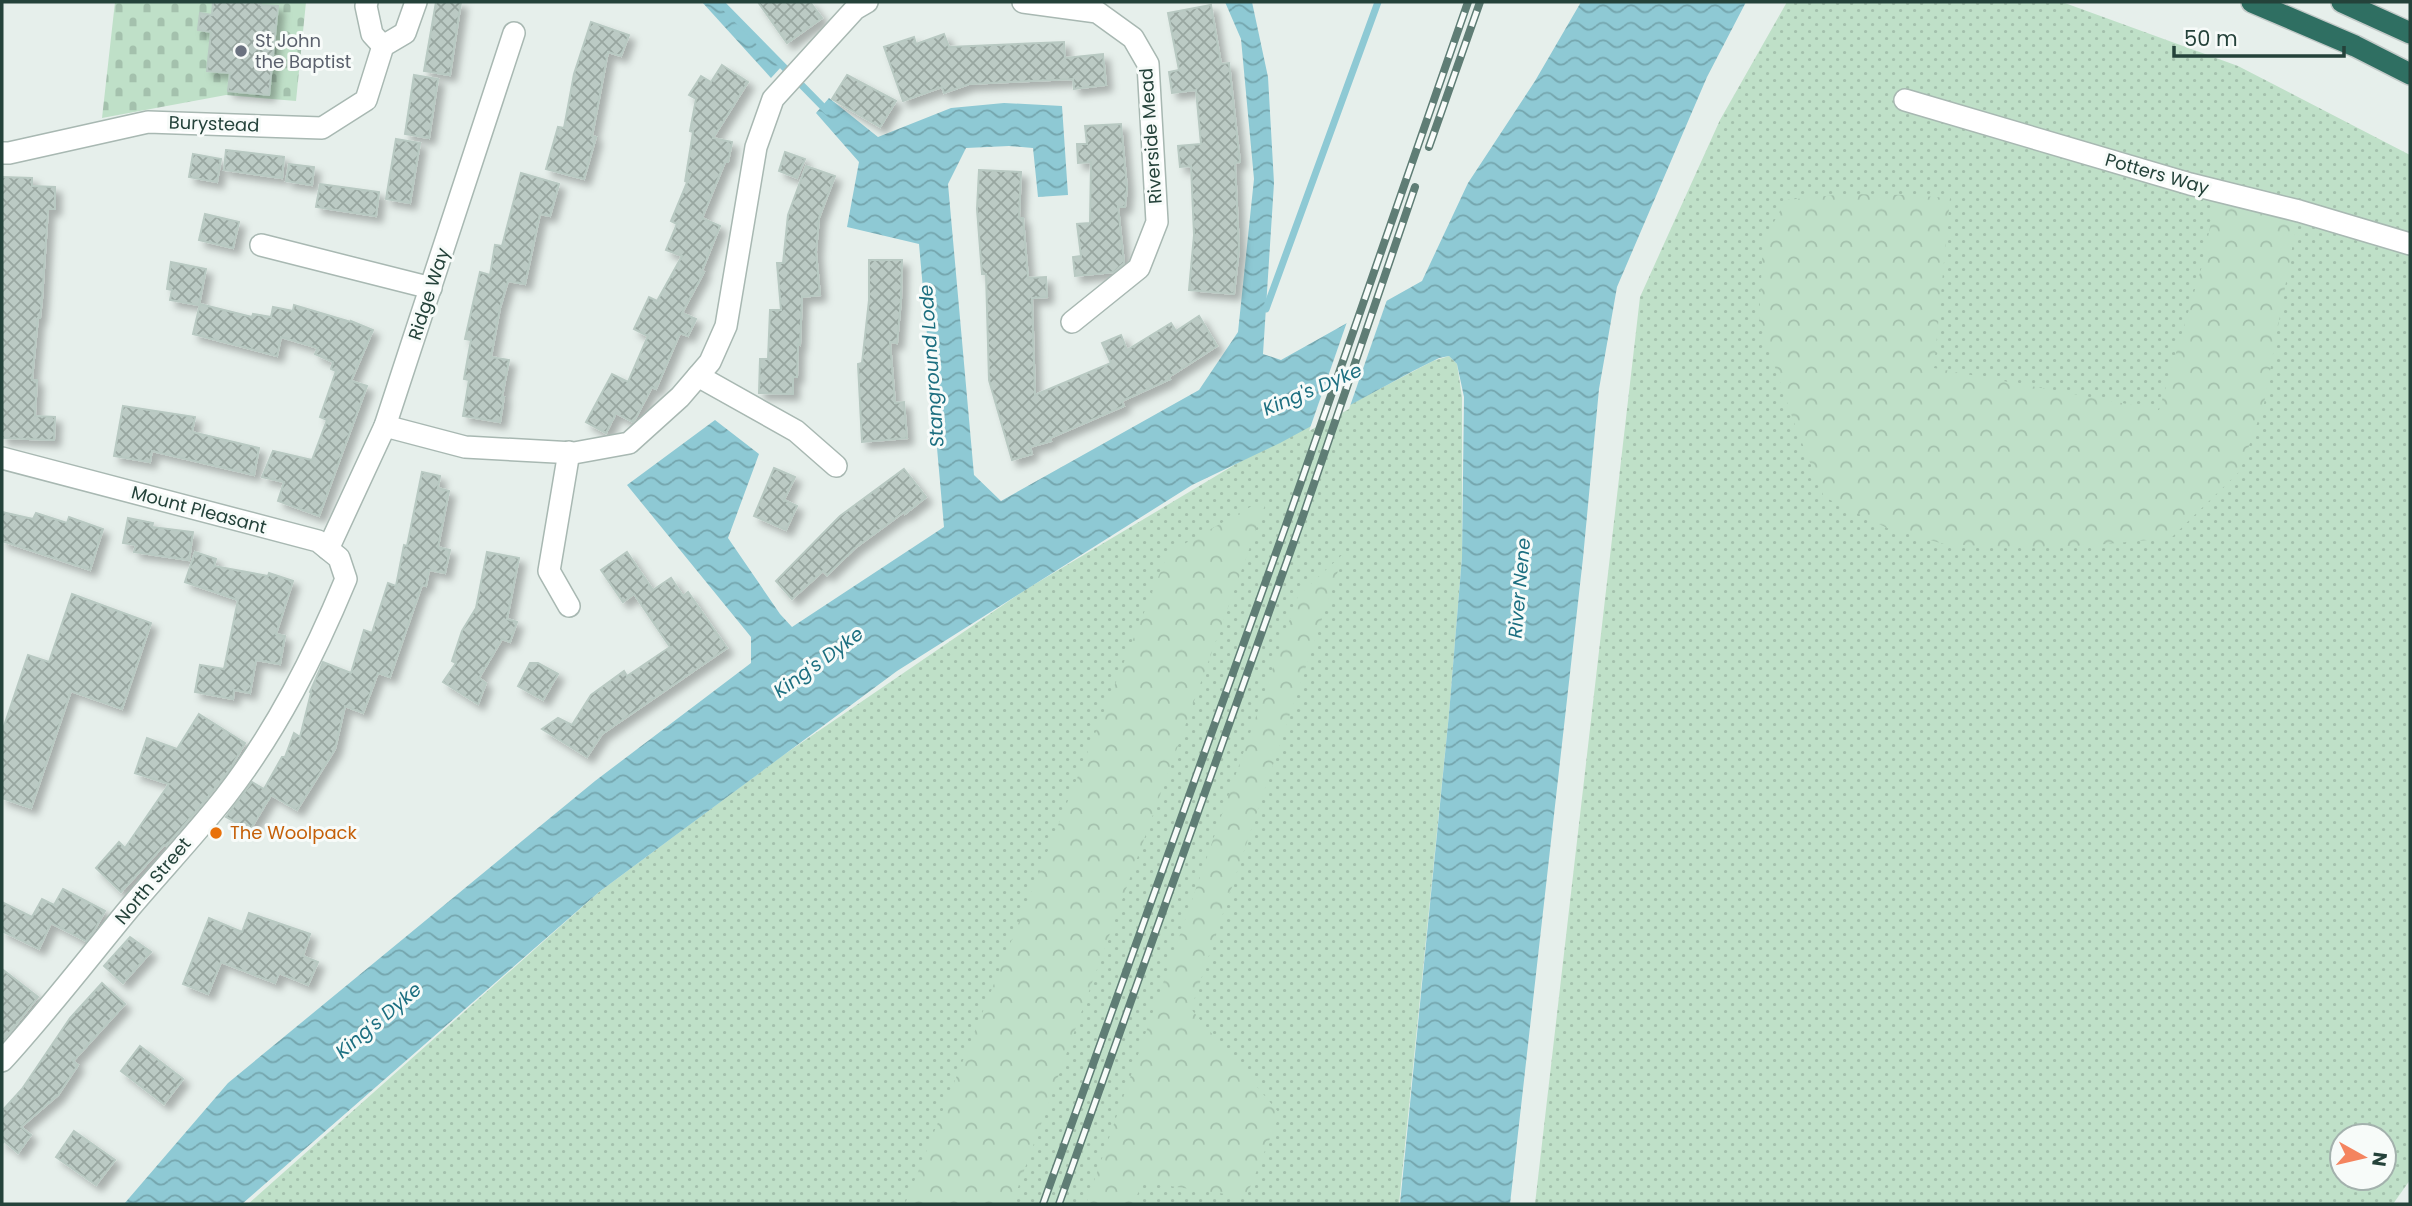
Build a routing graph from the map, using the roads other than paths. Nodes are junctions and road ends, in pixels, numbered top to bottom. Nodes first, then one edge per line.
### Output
1 (367, 2) edge
2 (416, 2) edge
3 (867, 2) edge
4 (1023, 2) edge
5 (2252, 2) edge
6 (2342, 2) edge
7 (514, 33) dead end
8 (2410, 33) edge
9 (383, 46) junction
10 (2410, 74) edge
11 (1905, 100) dead end
12 (2, 153) edge
13 (261, 244) dead end
14 (2410, 244) edge
15 (431, 288) junction
16 (1072, 322) dead end
17 (698, 376) junction
18 (385, 426) junction
19 (569, 453) junction
20 (2, 458) edge
21 (836, 466) dead end
22 (328, 549) junction
23 (569, 606) dead end
24 (2, 1061) edge

1 - 9 street
2 - 9 street
3 - 17 street
4 - 16 street, Riverside Mead
5 - 10 highway
6 - 8 highway
7 - 15 street, Ridge Way
9 - 12 street, Burystead
11 - 14 street, Potters Way
13 - 15 street
15 - 18 street, Ridge Way
17 - 19 street
17 - 21 street
18 - 19 street
18 - 22 street, Ridge Way
19 - 23 street
20 - 22 street, Mount Pleasant
22 - 24 street, North Street

